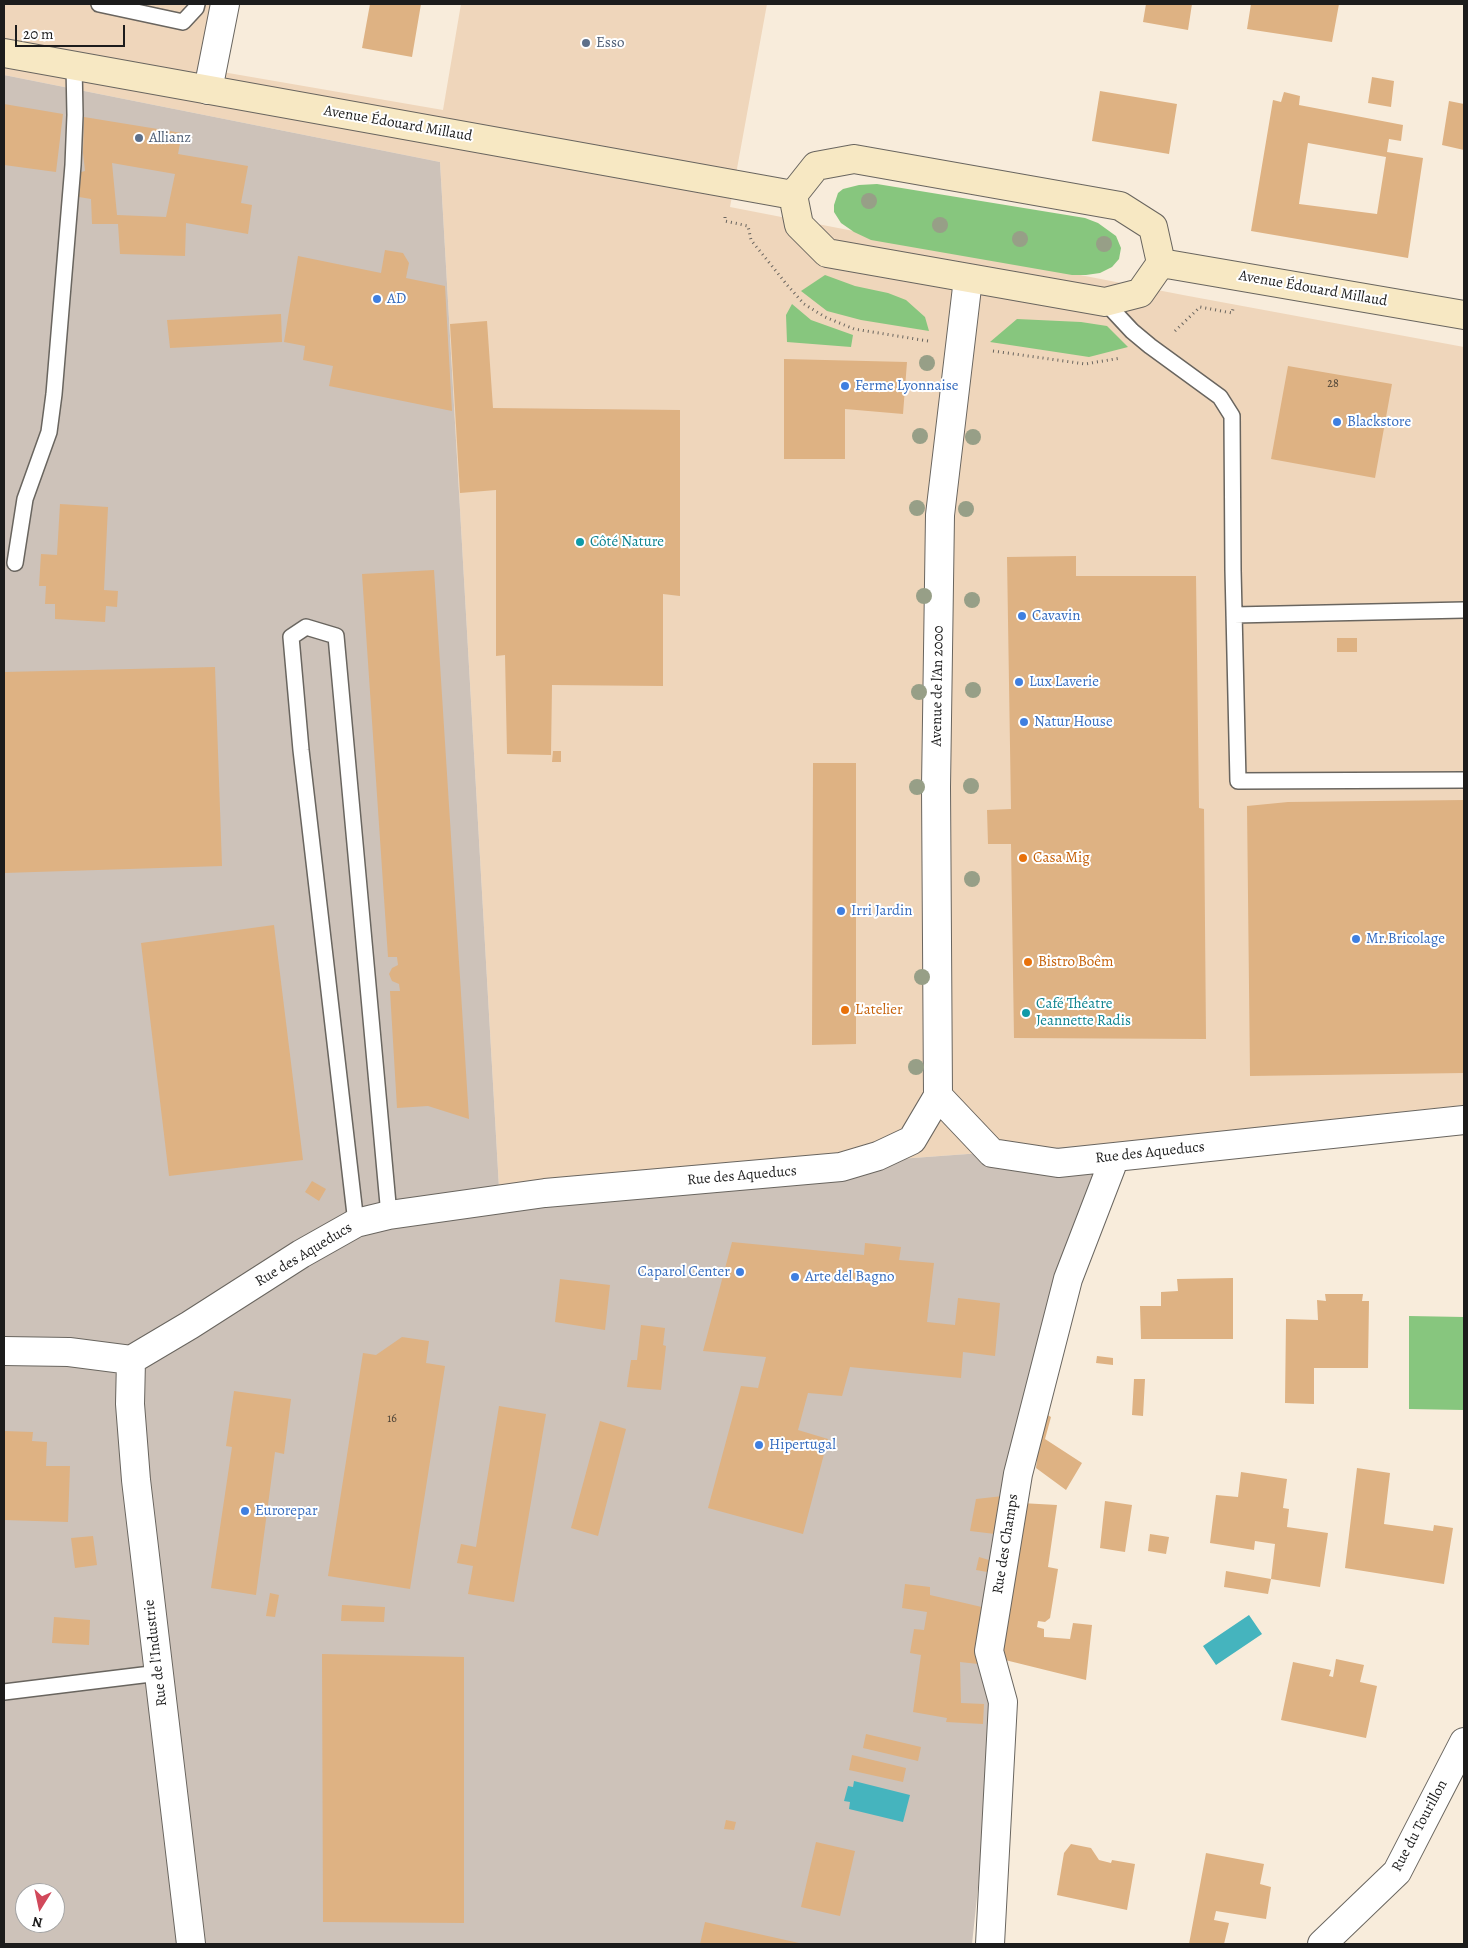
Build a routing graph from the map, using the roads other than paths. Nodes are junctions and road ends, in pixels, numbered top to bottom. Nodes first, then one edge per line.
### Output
1 (99, 4) edge
2 (197, 4) edge
3 (225, 4) edge
4 (4, 53) edge
5 (74, 65) junction
6 (208, 90) junction
7 (792, 195) junction
8 (1161, 264) junction
9 (968, 279) junction
10 (1105, 302) junction
11 (1464, 315) edge
12 (16, 563) dead end
13 (1464, 610) edge
14 (1234, 615) junction
15 (1464, 780) edge
16 (938, 1096) junction
17 (1464, 1120) edge
18 (1115, 1157) junction
19 (389, 1215) junction
20 (356, 1223) junction
21 (4, 1351) edge
22 (130, 1360) junction
23 (159, 1673) junction
24 (4, 1692) edge
25 (1464, 1742) edge
26 (191, 1944) edge
27 (990, 1944) edge
28 (1322, 1944) edge

1 - 2 lane
3 - 6 street
4 - 5 main road, Avenue Édouard Millaud
5 - 6 main road, Avenue Édouard Millaud
5 - 12 lane
6 - 7 main road, Avenue Édouard Millaud
7 - 8 main road
7 - 9 main road
8 - 10 main road
8 - 11 main road, Avenue Édouard Millaud
9 - 10 main road
9 - 16 street, Avenue de l'An 2000
10 - 14 lane
13 - 14 lane
14 - 15 lane
16 - 18 street, Rue des Aqueducs
16 - 19 street, Rue des Aqueducs
17 - 18 street, Rue des Aqueducs
18 - 27 street, Rue des Champs
19 - 20 street, Rue des Aqueducs
19 - 20 lane
20 - 22 street, Rue des Aqueducs
21 - 22 street
22 - 23 street, Rue de l'Industrie
23 - 24 lane
23 - 26 street, Rue de l'Industrie
25 - 28 street, Rue du Tourillon

